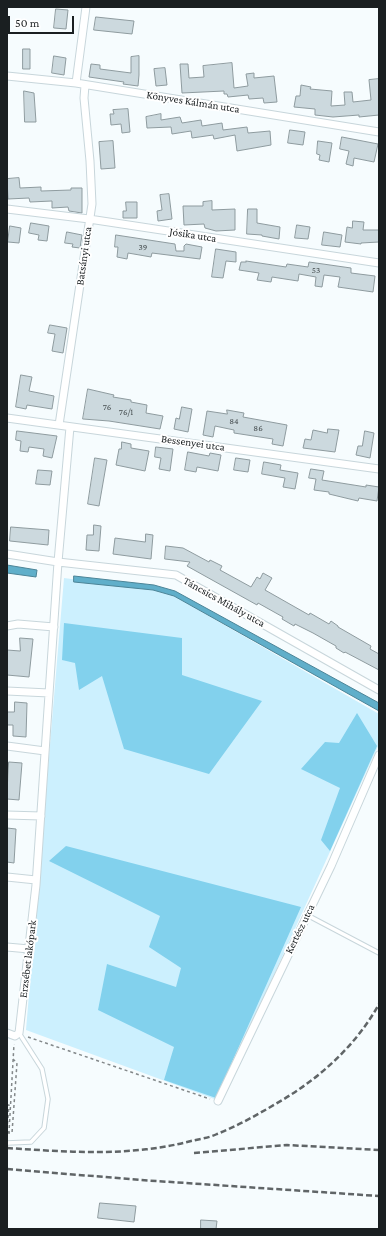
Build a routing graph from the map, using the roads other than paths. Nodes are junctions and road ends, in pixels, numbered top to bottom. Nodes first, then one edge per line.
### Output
1 (86, 7) edge
2 (7, 76) edge
3 (76, 83) junction
4 (85, 85) junction
5 (379, 132) edge
6 (7, 209) edge
7 (89, 219) junction
8 (379, 263) edge
9 (7, 418) edge
10 (59, 425) junction
11 (70, 427) junction
12 (379, 469) edge
13 (7, 554) edge
14 (58, 562) junction
15 (7, 626) edge
16 (54, 627) junction
17 (379, 690) edge
18 (7, 691) edge
19 (49, 693) junction
20 (7, 746) edge
21 (45, 751) junction
22 (379, 756) edge
23 (7, 815) edge
24 (41, 816) junction
25 (7, 877) edge
26 (36, 880) junction
27 (308, 915) junction
28 (7, 947) edge
29 (29, 949) junction
30 (379, 953) edge
31 (7, 1033) edge
32 (17, 1035) junction
33 (218, 1101) road end
34 (7, 1143) edge

1 - 3 street
2 - 3 street, Könyves Kálmán utca
3 - 4 street, Könyves Kálmán utca
4 - 5 street, Könyves Kálmán utca
4 - 7 street, Batsányi utca
6 - 7 street, Jósika utca
7 - 8 street, Jósika utca
7 - 10 street, Batsányi utca
9 - 10 street, Bessenyei utca
10 - 11 street, Bessenyei utca
11 - 12 street, Bessenyei utca
11 - 14 street
13 - 14 street, Táncsics Mihály utca
14 - 16 street, Erzsébet lakópark
14 - 17 street, Táncsics Mihály utca
15 - 16 street
16 - 19 street, Erzsébet lakópark
18 - 19 street
19 - 21 street, Erzsébet lakópark
20 - 21 street
21 - 24 street, Erzsébet lakópark
22 - 27 street, Kertész utca
23 - 24 street
24 - 26 street, Erzsébet lakópark
25 - 26 street
26 - 29 street, Erzsébet lakópark
27 - 30 lane
27 - 33 street, Kertész utca
28 - 29 street
29 - 32 street, Erzsébet lakópark
31 - 32 street
32 - 34 lane

